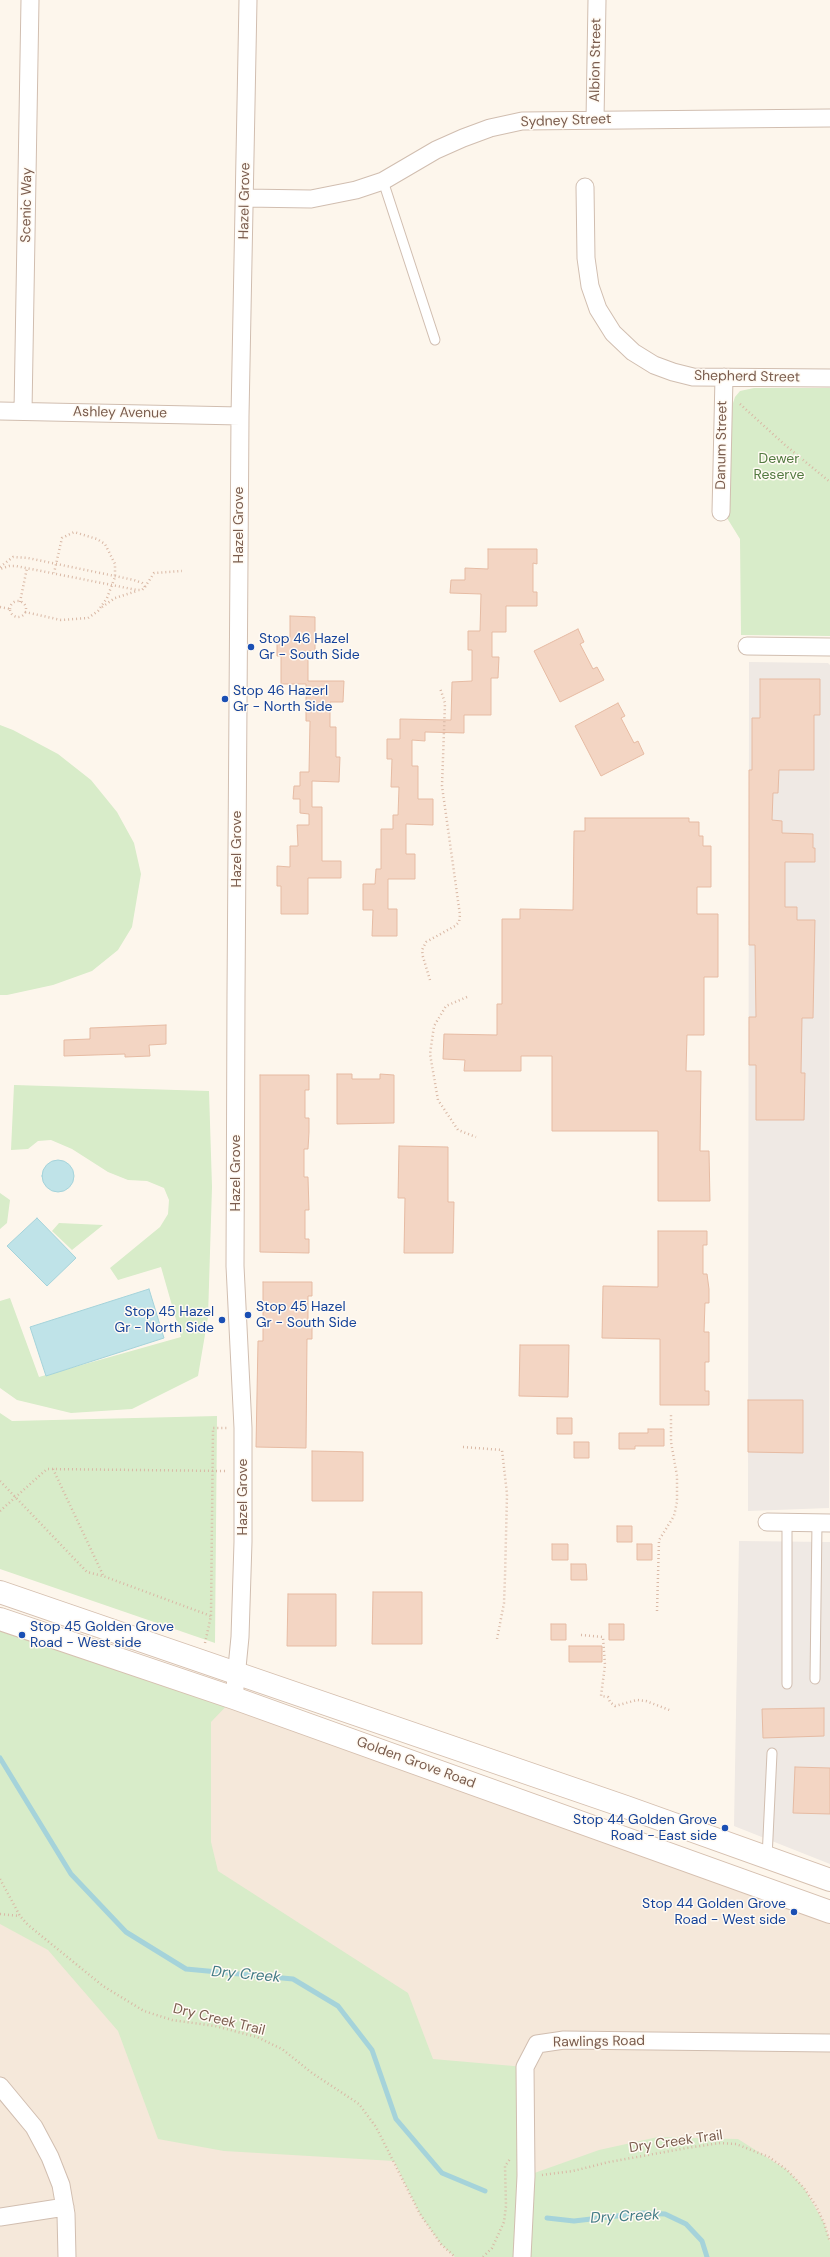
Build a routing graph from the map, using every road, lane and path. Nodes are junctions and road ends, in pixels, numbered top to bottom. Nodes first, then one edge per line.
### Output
1 (30, 0) edge
2 (248, 0) edge
3 (597, 0) edge
4 (830, 118) edge
5 (595, 120) junction
6 (382, 181) junction
7 (585, 187) dead end
8 (245, 198) junction
9 (435, 340) dead end
10 (724, 377) junction
11 (830, 378) edge
12 (723, 397) junction
13 (0, 410) edge
14 (23, 411) junction
15 (240, 416) junction
16 (830, 482) edge
17 (721, 512) dead end
18 (56, 564) junction
19 (0, 568) edge
20 (27, 568) junction
21 (182, 572) dead end
22 (54, 574) junction
23 (115, 577) junction
24 (113, 586) junction
25 (145, 587) junction
26 (137, 590) junction
27 (20, 602) junction
28 (0, 607) edge
29 (10, 609) junction
30 (98, 611) junction
31 (25, 612) junction
32 (747, 646) dead end
33 (830, 647) edge
34 (440, 688) dead end
35 (430, 980) dead end
36 (467, 997) dead end
37 (476, 1136) dead end
38 (671, 1415) dead end
39 (242, 1428) junction
40 (463, 1447) dead end
41 (53, 1469) junction
42 (242, 1470) junction
43 (212, 1471) junction
44 (0, 1481) edge
45 (15, 1497) junction
46 (0, 1511) edge
47 (767, 1522) dead end
48 (787, 1523) junction
49 (823, 1523) edge
50 (103, 1576) junction
51 (0, 1592) edge
52 (657, 1611) dead end
53 (211, 1616) junction
54 (0, 1619) edge
55 (581, 1635) dead end
56 (497, 1639) dead end
57 (201, 1661) junction
58 (236, 1674) junction
59 (815, 1679) dead end
60 (786, 1684) dead end
61 (234, 1698) junction
62 (672, 1711) dead end
63 (772, 1753) dead end
64 (767, 1858) junction
65 (0, 1879) edge
66 (830, 1880) edge
67 (830, 1912) edge
68 (0, 1914) edge
69 (20, 1916) junction
70 (830, 2043) edge
71 (0, 2086) edge
72 (526, 2158) junction
73 (526, 2176) junction
74 (65, 2207) junction
75 (0, 2217) edge
76 (830, 2242) edge
77 (67, 2257) edge
78 (455, 2257) edge
79 (483, 2257) edge
80 (522, 2257) edge

1 - 14 street, Scenic Way
2 - 8 street, Hazel Grove
3 - 5 street, Albion Street
4 - 5 street, Sydney Street
5 - 6 street, Sydney Street
6 - 8 street, Sydney Street
6 - 9 lane
7 - 10 street, Shepherd Street
8 - 15 street, Hazel Grove
10 - 11 street, Shepherd Street
10 - 12 street, Danum Street
12 - 16 path
12 - 17 street, Danum Street
13 - 14 street, Ashley Avenue
14 - 15 street, Ashley Avenue
15 - 39 street, Hazel Grove
18 - 19 path
18 - 22 path
18 - 23 path
18 - 23 path
19 - 20 path
20 - 22 path
20 - 27 path
21 - 25 path
22 - 24 path
23 - 24 path
23 - 25 path
24 - 26 path
24 - 30 path
25 - 26 path
26 - 30 path
27 - 29 path
27 - 31 path
28 - 29 path
29 - 31 path
30 - 31 path
32 - 33 street
34 - 35 path
36 - 37 path
38 - 52 path
39 - 42 street, Hazel Grove
39 - 43 path
40 - 56 path
41 - 43 path
41 - 45 path
41 - 50 path
42 - 43 path
42 - 58 street, Hazel Grove
43 - 53 path
44 - 45 path
45 - 46 path
45 - 50 path
47 - 48 street
48 - 49 street
48 - 60 lane
49 - 59 lane
50 - 53 path
51 - 57 main road, Golden Grove Road
53 - 57 path
54 - 61 main road, Golden Grove Road
55 - 62 path
57 - 58 main road, Golden Grove Road
58 - 61 street, Hazel Grove
58 - 64 main road, Golden Grove Road
61 - 67 main road, Golden Grove Road
63 - 64 lane
64 - 66 main road, Golden Grove Road
65 - 69 path, Dry Creek Trail
68 - 69 path
69 - 78 path, Dry Creek Trail
70 - 72 street, Rawlings Road
71 - 74 street
72 - 73 street, Rawlings Road
72 - 79 path
73 - 76 path, Dry Creek Trail
73 - 80 street, Rawlings Road
74 - 75 street
74 - 77 street

